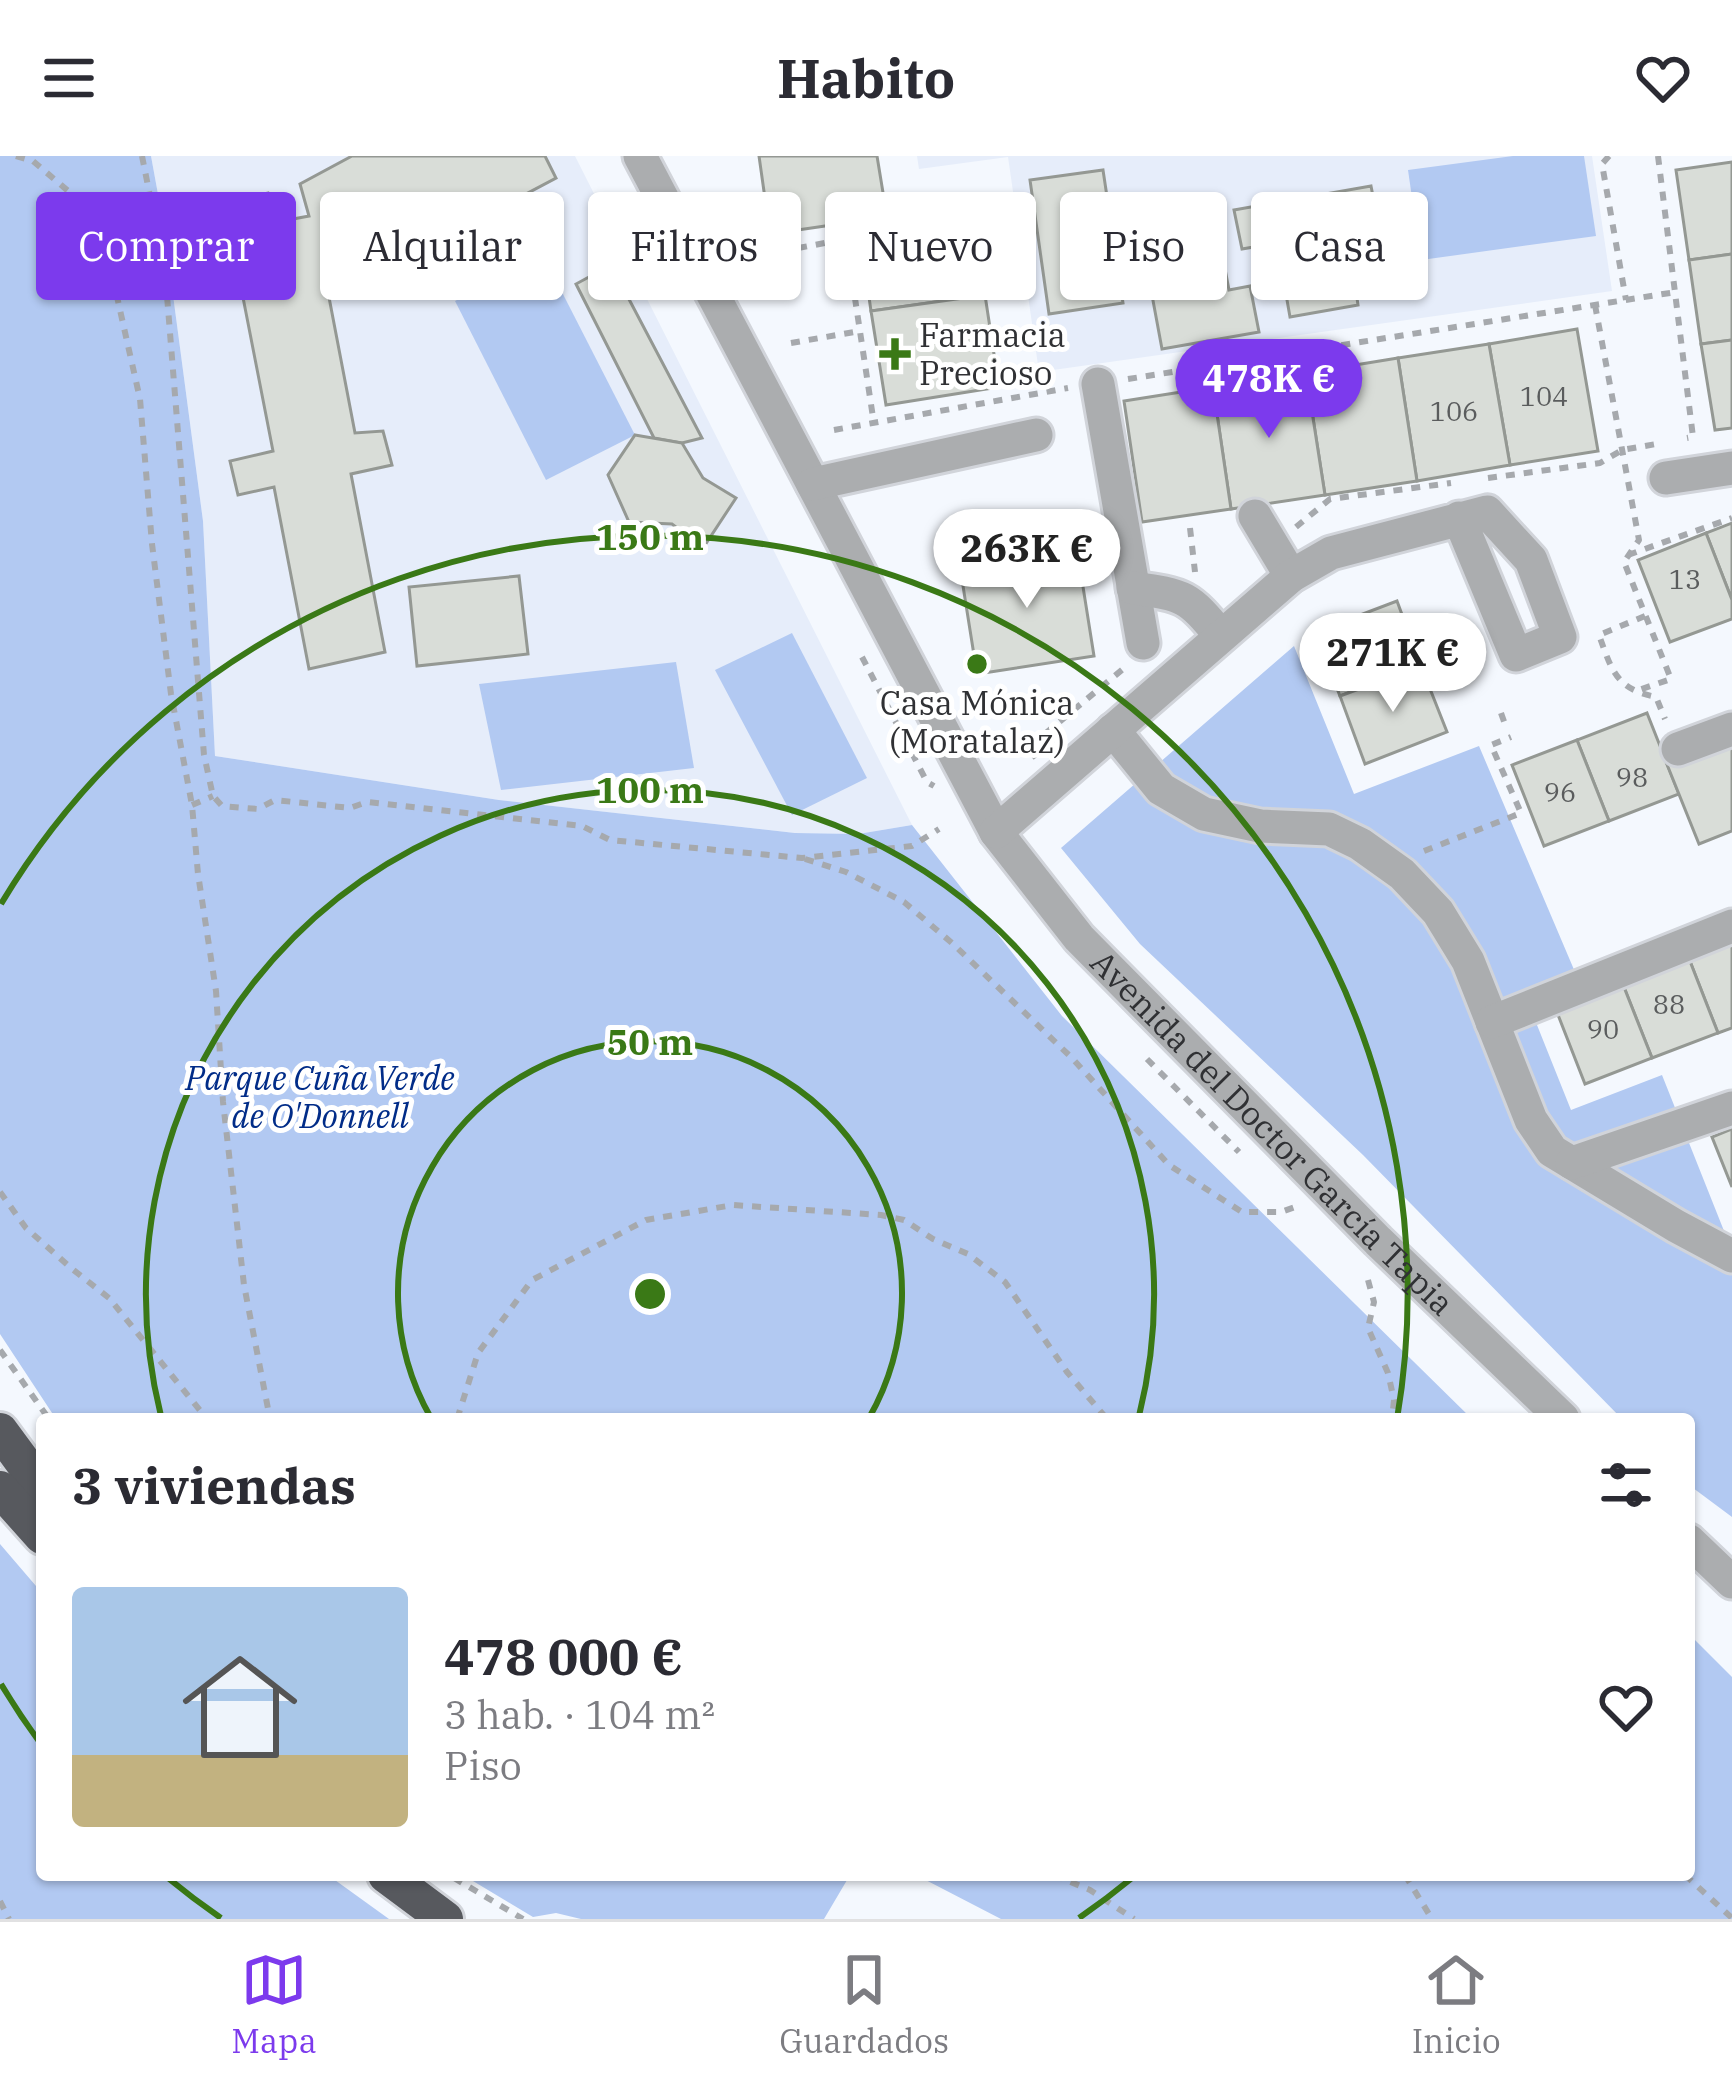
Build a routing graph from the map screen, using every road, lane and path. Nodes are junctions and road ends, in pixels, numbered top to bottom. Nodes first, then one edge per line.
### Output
1 (16, 156) edge
2 (142, 156) edge
3 (640, 156) edge
4 (1609, 156) edge
5 (1658, 156) edge
6 (69, 192) edge
7 (149, 192) edge
8 (801, 247) edge
9 (1676, 292) junction
10 (117, 300) edge
11 (167, 300) edge
12 (1626, 300) junction
13 (1594, 305) junction
14 (860, 332) junction
15 (791, 343) dead end
16 (1098, 383) junction
17 (874, 424) junction
18 (834, 430) dead end
19 (1036, 435) dead end
20 (1676, 440) dead end
21 (1658, 444) dead end
22 (1622, 450) junction
23 (1732, 468) edge
24 (1505, 476) dead end
25 (1666, 478) dead end
26 (813, 484) junction
27 (1255, 516) dead end
28 (1459, 518) dead end
29 (1732, 518) edge
30 (1628, 555) junction
31 (1291, 576) junction
32 (1133, 588) junction
33 (1645, 616) junction
34 (1222, 636) junction
35 (1143, 643) dead end
36 (1633, 692) junction
37 (1501, 713) dead end
38 (1506, 727) dead end
39 (1732, 729) edge
40 (1113, 730) junction
41 (1511, 736) dead end
42 (1678, 749) joint
43 (213, 796) junction
44 (192, 805) junction
45 (939, 829) dead end
46 (996, 832) junction
47 (1425, 851) dead end
48 (802, 858) junction
49 (1732, 926) edge
50 (1492, 1022) junction
51 (1732, 1108) edge
52 (1572, 1163) junction
53 (0, 1192) edge
54 (1295, 1207) dead end
55 (1732, 1256) edge
56 (1369, 1318) dead end
57 (0, 1350) edge
58 (45, 1413) edge
59 (202, 1413) edge
60 (269, 1413) edge
61 (459, 1413) edge
62 (1102, 1413) edge
63 (1393, 1413) edge
64 (1557, 1413) edge
65 (0, 1431) edge
66 (36, 1480) edge
67 (0, 1489) edge
68 (36, 1529) edge
69 (1695, 1547) edge
70 (1732, 1582) edge
71 (394, 1881) edge
72 (458, 1881) edge
73 (1068, 1881) edge
74 (1409, 1881) edge
75 (1692, 1881) edge
76 (0, 1901) edge
77 (1732, 1918) edge
78 (9, 1919) edge
79 (445, 1919) edge
80 (523, 1919) edge
81 (1134, 1919) edge
82 (1432, 1919) edge

1 - 6 path
2 - 7 path
3 - 26 street, Avenida del Doctor García Tapia
4 - 12 path
5 - 9 path
8 - 14 path
9 - 12 path
9 - 20 path
10 - 44 path
11 - 43 path
12 - 13 path
13 - 16 path
13 - 22 path
14 - 15 path
14 - 17 path
16 - 17 path
16 - 32 street
17 - 18 path
19 - 26 street
21 - 22 path
22 - 24 path
22 - 30 path
23 - 25 street
26 - 46 street, Avenida del Doctor García Tapia
27 - 31 street
28 - 31 street
29 - 30 path
30 - 33 path
31 - 34 street
32 - 34 street
32 - 35 street
33 - 36 path
33 - 36 path
34 - 40 street
36 - 42 path
37 - 38 path
39 - 42 street
40 - 46 street
40 - 50 street
41 - 47 path
43 - 44 path
43 - 48 path
44 - 60 path
45 - 48 path
46 - 64 street, Avenida del Doctor García Tapia
48 - 54 path
49 - 50 street
50 - 52 street
51 - 52 street
52 - 55 street
53 - 59 path
56 - 63 path
57 - 58 path
61 - 62 path
65 - 66 highway
67 - 68 highway
69 - 70 street
71 - 79 highway
72 - 80 path
73 - 81 path
74 - 82 path
75 - 77 path
76 - 78 path

